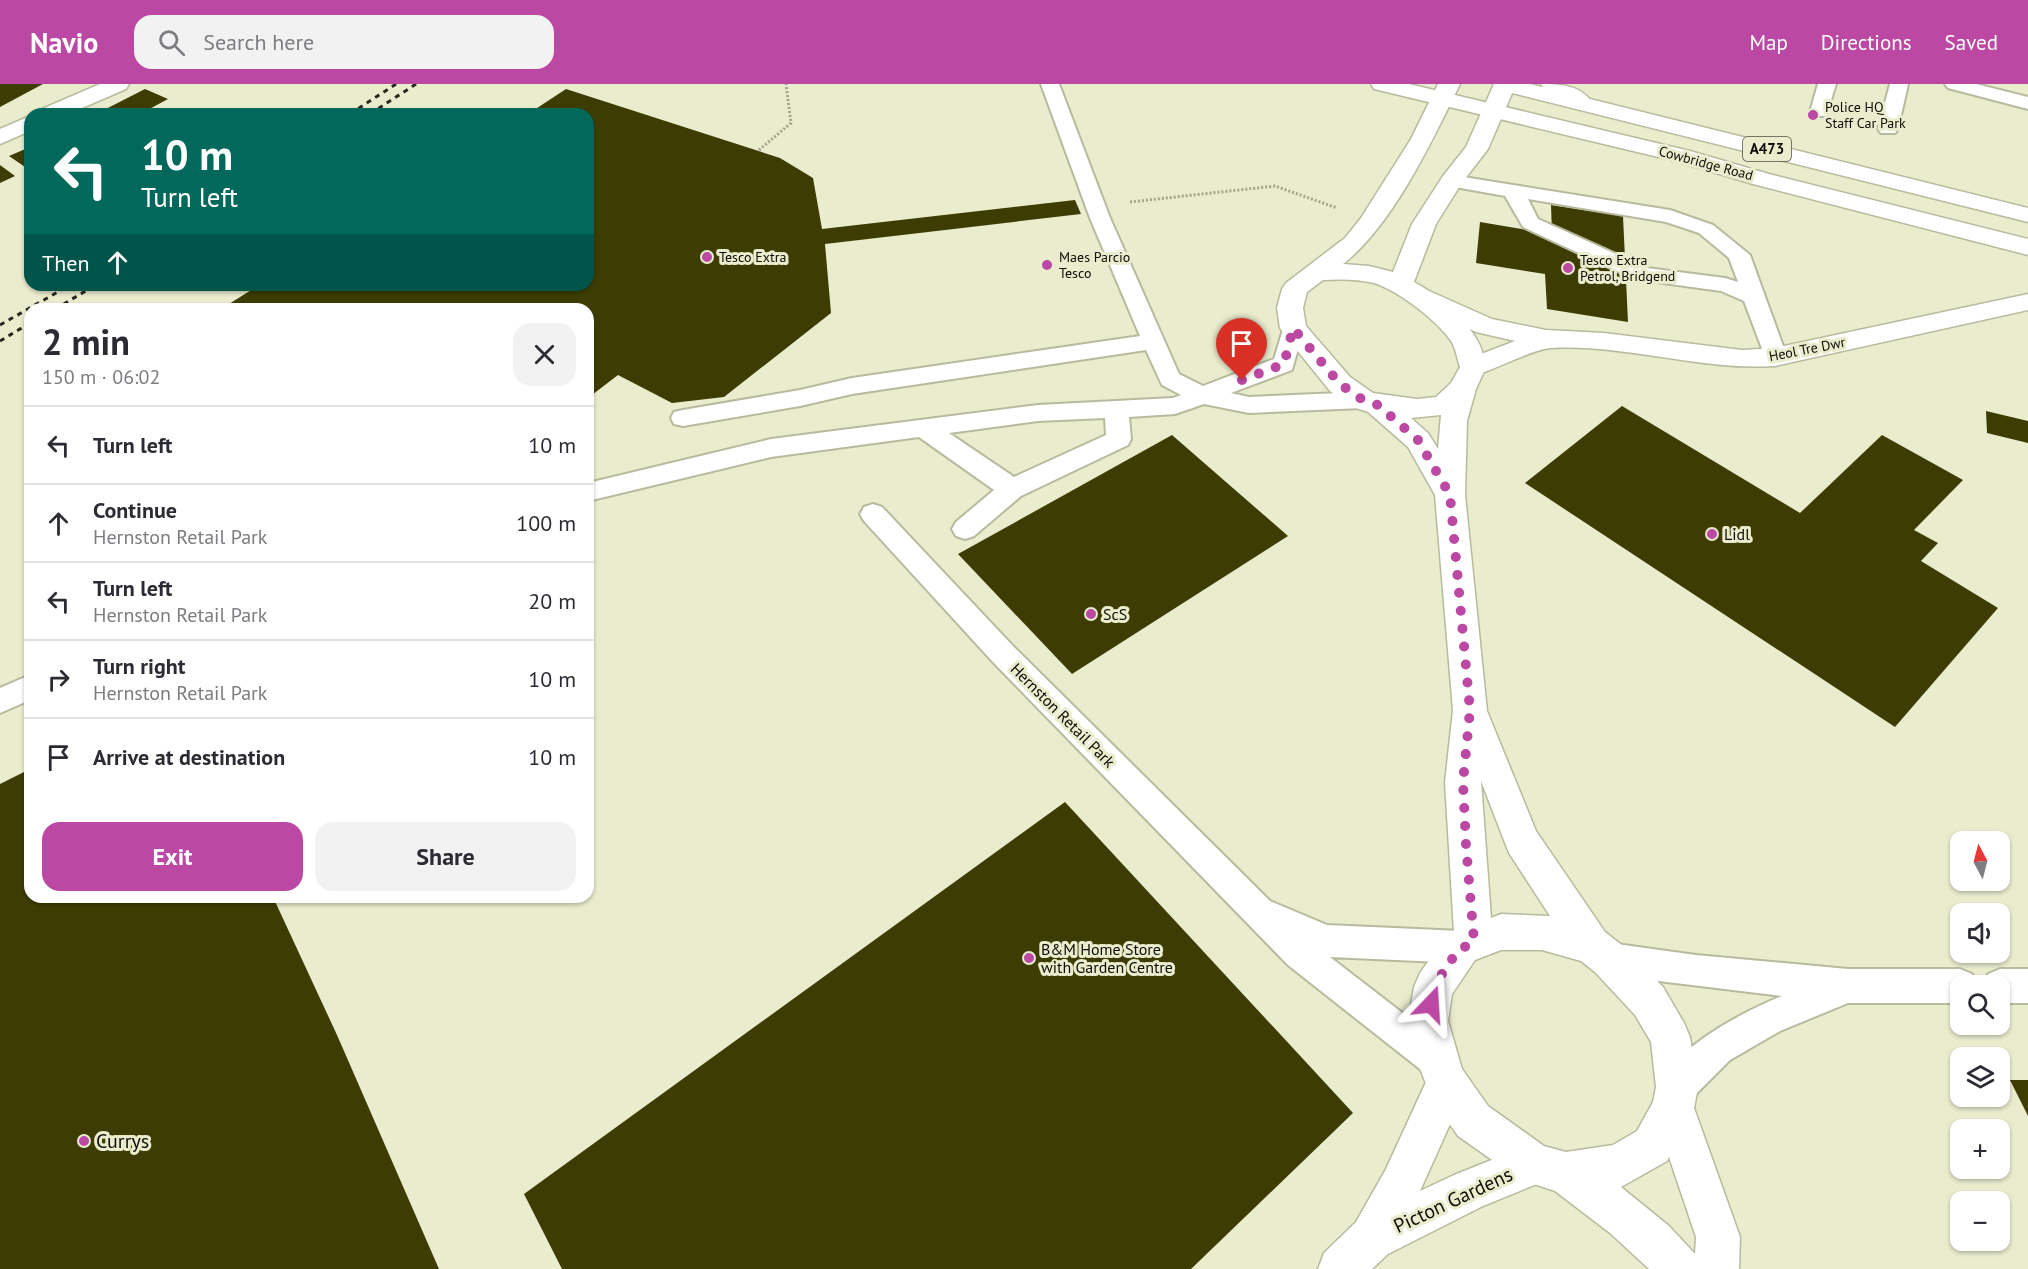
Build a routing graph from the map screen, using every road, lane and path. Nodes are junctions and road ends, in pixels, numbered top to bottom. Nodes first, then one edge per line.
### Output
1 (118, 84) edge
2 (786, 84) edge
3 (1050, 84) edge
4 (1382, 84) edge
5 (1504, 84) edge
6 (1552, 84) edge
7 (1827, 84) edge
8 (1899, 84) edge
9 (1954, 84) edge
10 (1445, 91) edge
11 (1581, 102) junction
12 (2028, 103) edge
13 (64, 108) edge
14 (1494, 110) junction
15 (1819, 112) dead end
16 (24, 126) edge
17 (1888, 129) dead end
18 (0, 136) edge
19 (759, 150) dead end
20 (1451, 181) junction
21 (1513, 191) junction
22 (1096, 206) junction
23 (2028, 215) edge
24 (1371, 221) junction
25 (2028, 247) edge
26 (1317, 272) junction
27 (1411, 289) junction
28 (1754, 297) junction
29 (2028, 302) edge
30 (1293, 328) junction
31 (1546, 339) junction
32 (1152, 342) junction
33 (1775, 357) junction
34 (1468, 378) junction
35 (1200, 395) junction
36 (1371, 403) junction
37 (1116, 410) junction
38 (683, 418) dead end
39 (922, 427) junction
40 (1012, 489) junction
41 (594, 491) edge
42 (1450, 495) junction
43 (873, 514) dead end
44 (965, 529) dead end
45 (24, 690) edge
46 (0, 700) edge
47 (1470, 710) junction
48 (1258, 910) junction
49 (1468, 944) junction
50 (1600, 952) junction
51 (1848, 986) junction
52 (1950, 986) edge
53 (2010, 986) edge
54 (2028, 986) edge
55 (1442, 1072) junction
56 (1675, 1097) junction
57 (1550, 1168) junction
58 (1372, 1238) junction
59 (1340, 1269) edge
60 (1679, 1269) edge
61 (1717, 1269) edge

1 - 13 street
2 - 19 path
3 - 22 lane
4 - 10 street, Cowbridge Road / A473
5 - 11 street, Cowbridge Road / A473
5 - 14 street
6 - 11 street
7 - 15 lane
8 - 17 lane
9 - 12 lane
10 - 14 street, Cowbridge Road / A473
10 - 24 street
11 - 23 street, Cowbridge Road / A473
14 - 20 street
14 - 25 street, Cowbridge Road / A473
16 - 18 street
20 - 21 lane
20 - 27 street
21 - 28 lane
21 - 28 lane
22 - 24 path
22 - 32 lane
24 - 26 street
26 - 27 street
26 - 30 street
27 - 31 street, Heol Tre Dwr
27 - 34 street
28 - 33 lane
29 - 33 street, Heol Tre Dwr
30 - 35 lane
30 - 36 street
31 - 33 street, Heol Tre Dwr
31 - 34 street, Heol Tre Dwr
32 - 35 lane
32 - 38 lane
34 - 36 street
34 - 42 street
35 - 36 lane
35 - 37 lane
36 - 42 street
37 - 39 lane
37 - 40 lane
39 - 40 lane
39 - 41 lane
40 - 44 lane
42 - 47 street
43 - 48 lane, Hernston Retail Park
45 - 46 lane
47 - 49 street
47 - 50 street
48 - 49 lane, Hernston Retail Park
48 - 55 lane, Hernston Retail Park
49 - 50 street, Hernston Retail Park
49 - 55 street, Hernston Retail Park
50 - 51 lane
50 - 56 street
51 - 52 lane
51 - 56 lane
53 - 54 lane
55 - 57 street, Hernston Retail Park
55 - 58 street, Picton Gardens
56 - 57 street
56 - 61 street
57 - 58 street, Picton Gardens
57 - 60 street, Hernston Retail Park
58 - 59 street, Picton Gardens

